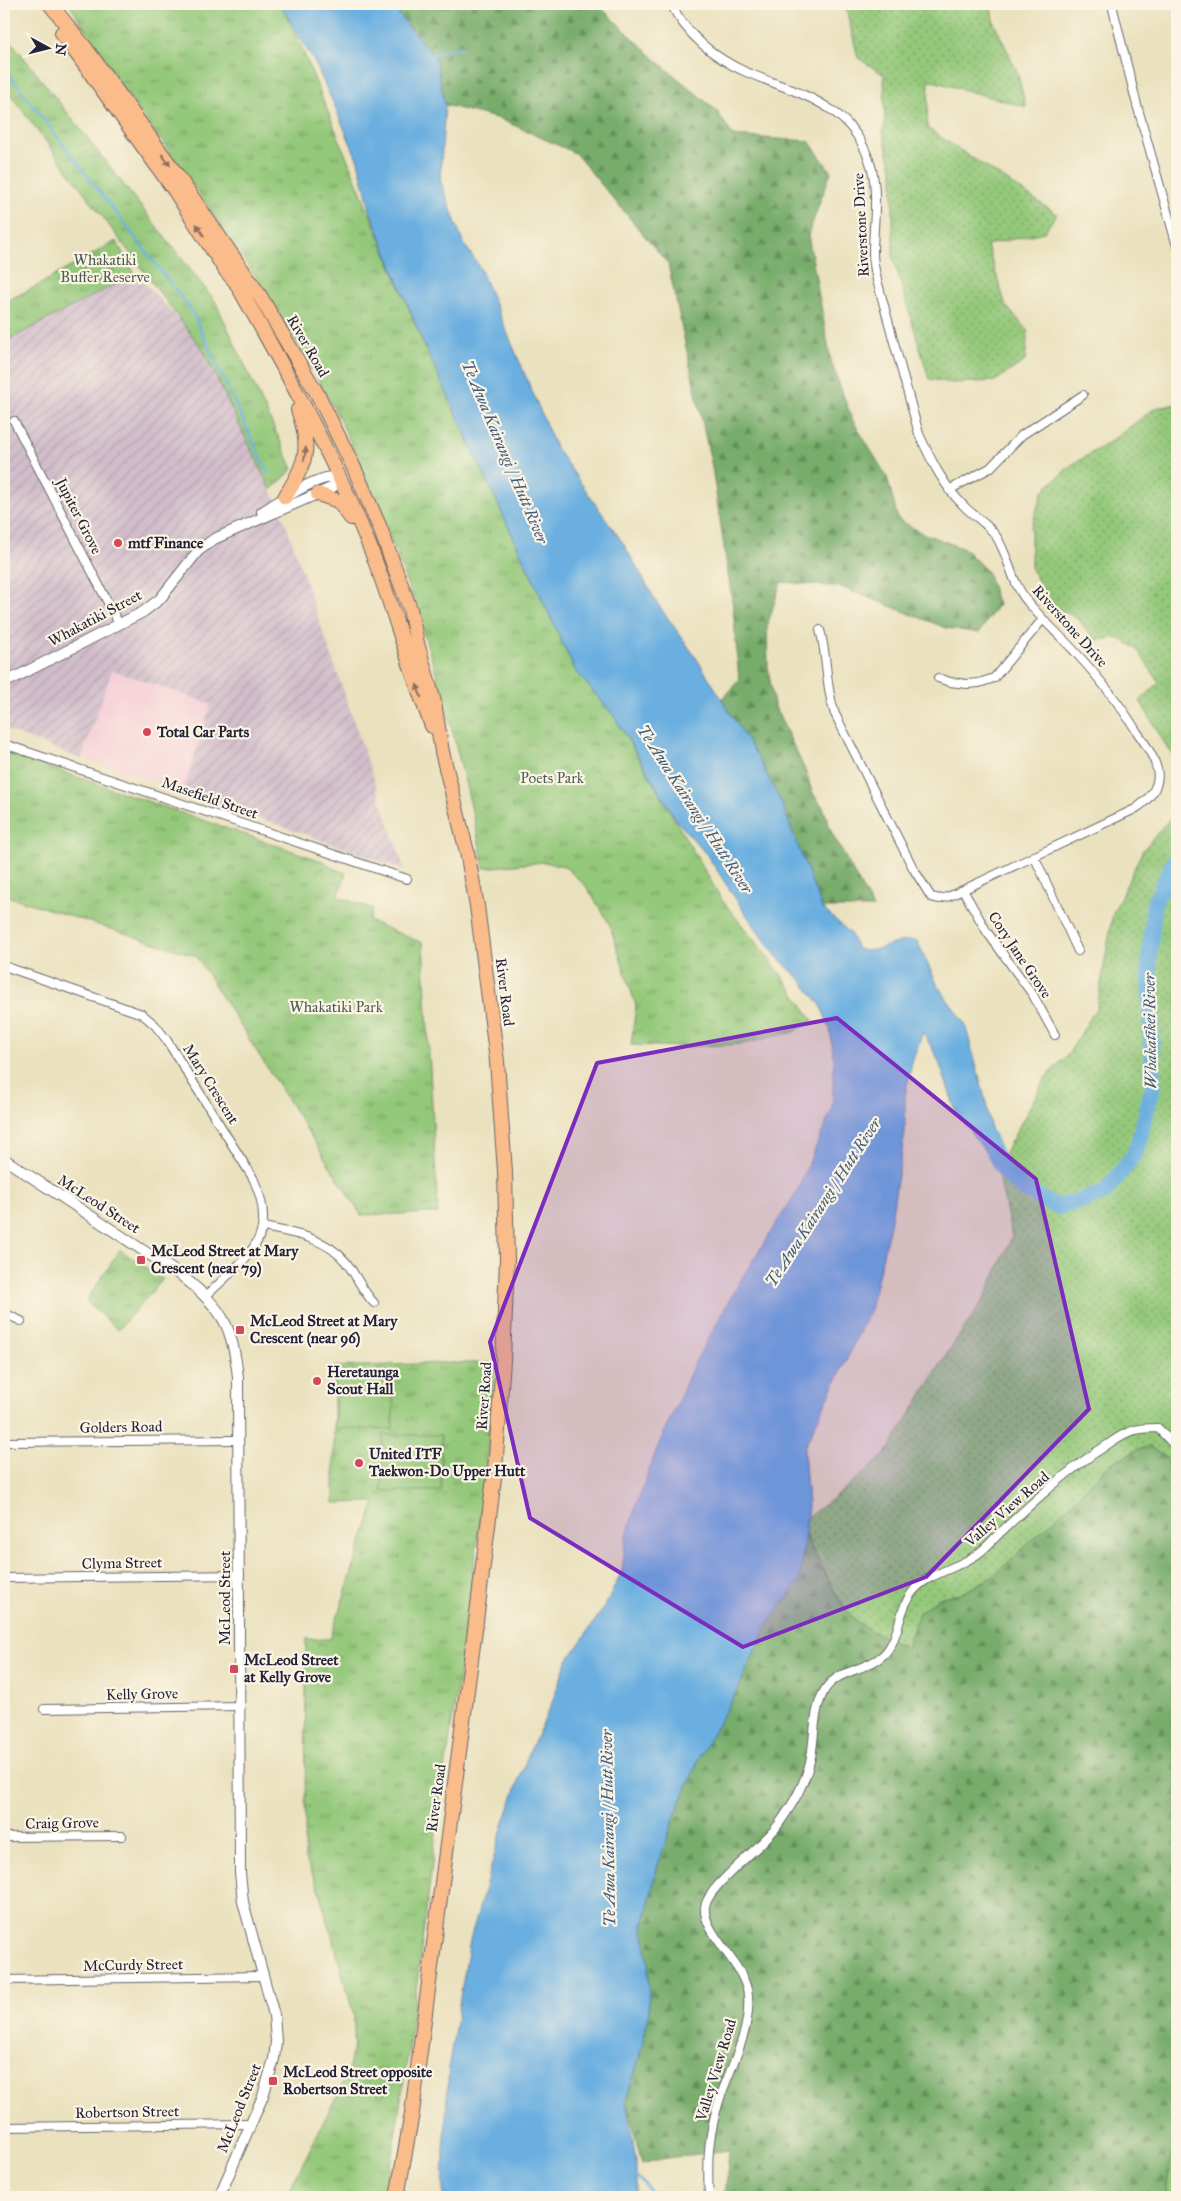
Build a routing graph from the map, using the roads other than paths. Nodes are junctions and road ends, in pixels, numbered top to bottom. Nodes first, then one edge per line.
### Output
1 (41, 4) edge
2 (50, 4) edge
3 (671, 4) edge
4 (1114, 4) edge
5 (1177, 246) edge
6 (226, 271) junction
7 (244, 275) junction
8 (1083, 395) dead end
9 (14, 421) dead end
10 (338, 476) junction
11 (949, 490) junction
12 (318, 494) junction
13 (285, 497) junction
14 (236, 528) junction
15 (392, 610) junction
16 (1043, 619) junction
17 (119, 624) junction
18 (820, 630) dead end
19 (417, 643) junction
20 (938, 678) dead end
21 (4, 683) edge
22 (4, 744) edge
23 (442, 752) junction
24 (1034, 856) junction
25 (407, 879) dead end
26 (963, 890) junction
27 (1078, 951) dead end
28 (4, 966) edge
29 (1055, 1035) dead end
30 (4, 1159) edge
31 (263, 1227) junction
32 (206, 1296) junction
33 (374, 1303) dead end
34 (4, 1313) edge
35 (21, 1321) dead end
36 (238, 1440) junction
37 (4, 1442) edge
38 (1177, 1448) edge
39 (240, 1575) junction
40 (4, 1578) edge
41 (241, 1706) junction
42 (44, 1709) dead end
43 (122, 1836) dead end
44 (4, 1837) edge
45 (262, 1976) junction
46 (4, 1980) edge
47 (250, 2124) junction
48 (4, 2127) edge
49 (409, 2133) junction
50 (219, 2197) edge
51 (397, 2197) edge
52 (401, 2197) edge
53 (709, 2197) edge

6 -> 1 highway, River Road
2 -> 7 highway, River Road
3 - 11 street, Riverstone Drive
4 - 5 street
6 - 10 highway, River Road
13 -> 6 highway
7 - 10 highway
7 - 19 highway, River Road
8 - 11 street
9 - 17 street, Jupiter Grove
10 - 12 street, Whakatiki Street
10 - 13 street, Whakatiki Street
10 - 15 highway, River Road
10 - 19 highway
11 - 16 street, Riverstone Drive
12 - 14 street, Whakatiki Street
12 - 15 highway
13 - 14 street, Whakatiki Street
14 - 17 street, Whakatiki Street
23 -> 15 highway, River Road
16 - 20 street
16 - 24 street, Riverstone Drive
17 - 21 street, Whakatiki Street
18 - 26 street, Riverstone Drive
19 - 23 highway, River Road
22 - 25 street, Masefield Street
23 - 49 highway, River Road
24 - 26 street, Riverstone Drive
24 - 27 street
26 - 29 street, Cory Jane Grove
28 - 31 street, Mary Crescent
30 - 32 street, McLeod Street
31 - 32 street, Mary Crescent
31 - 33 street
32 - 36 street, McLeod Street
34 - 35 street
36 - 37 street, Golders Road
36 - 39 street, McLeod Street
38 - 53 street, Valley View Road
39 - 40 street, Clyma Street
39 - 41 street, McLeod Street
41 - 42 street, Kelly Grove
41 - 45 street, McLeod Street
43 - 44 street, Craig Grove
45 - 46 street, McCurdy Street
45 - 47 street, McLeod Street
47 - 48 street, Robertson Street
47 - 50 street, McLeod Street
49 - 51 highway, River Road
49 - 52 highway, River Road

